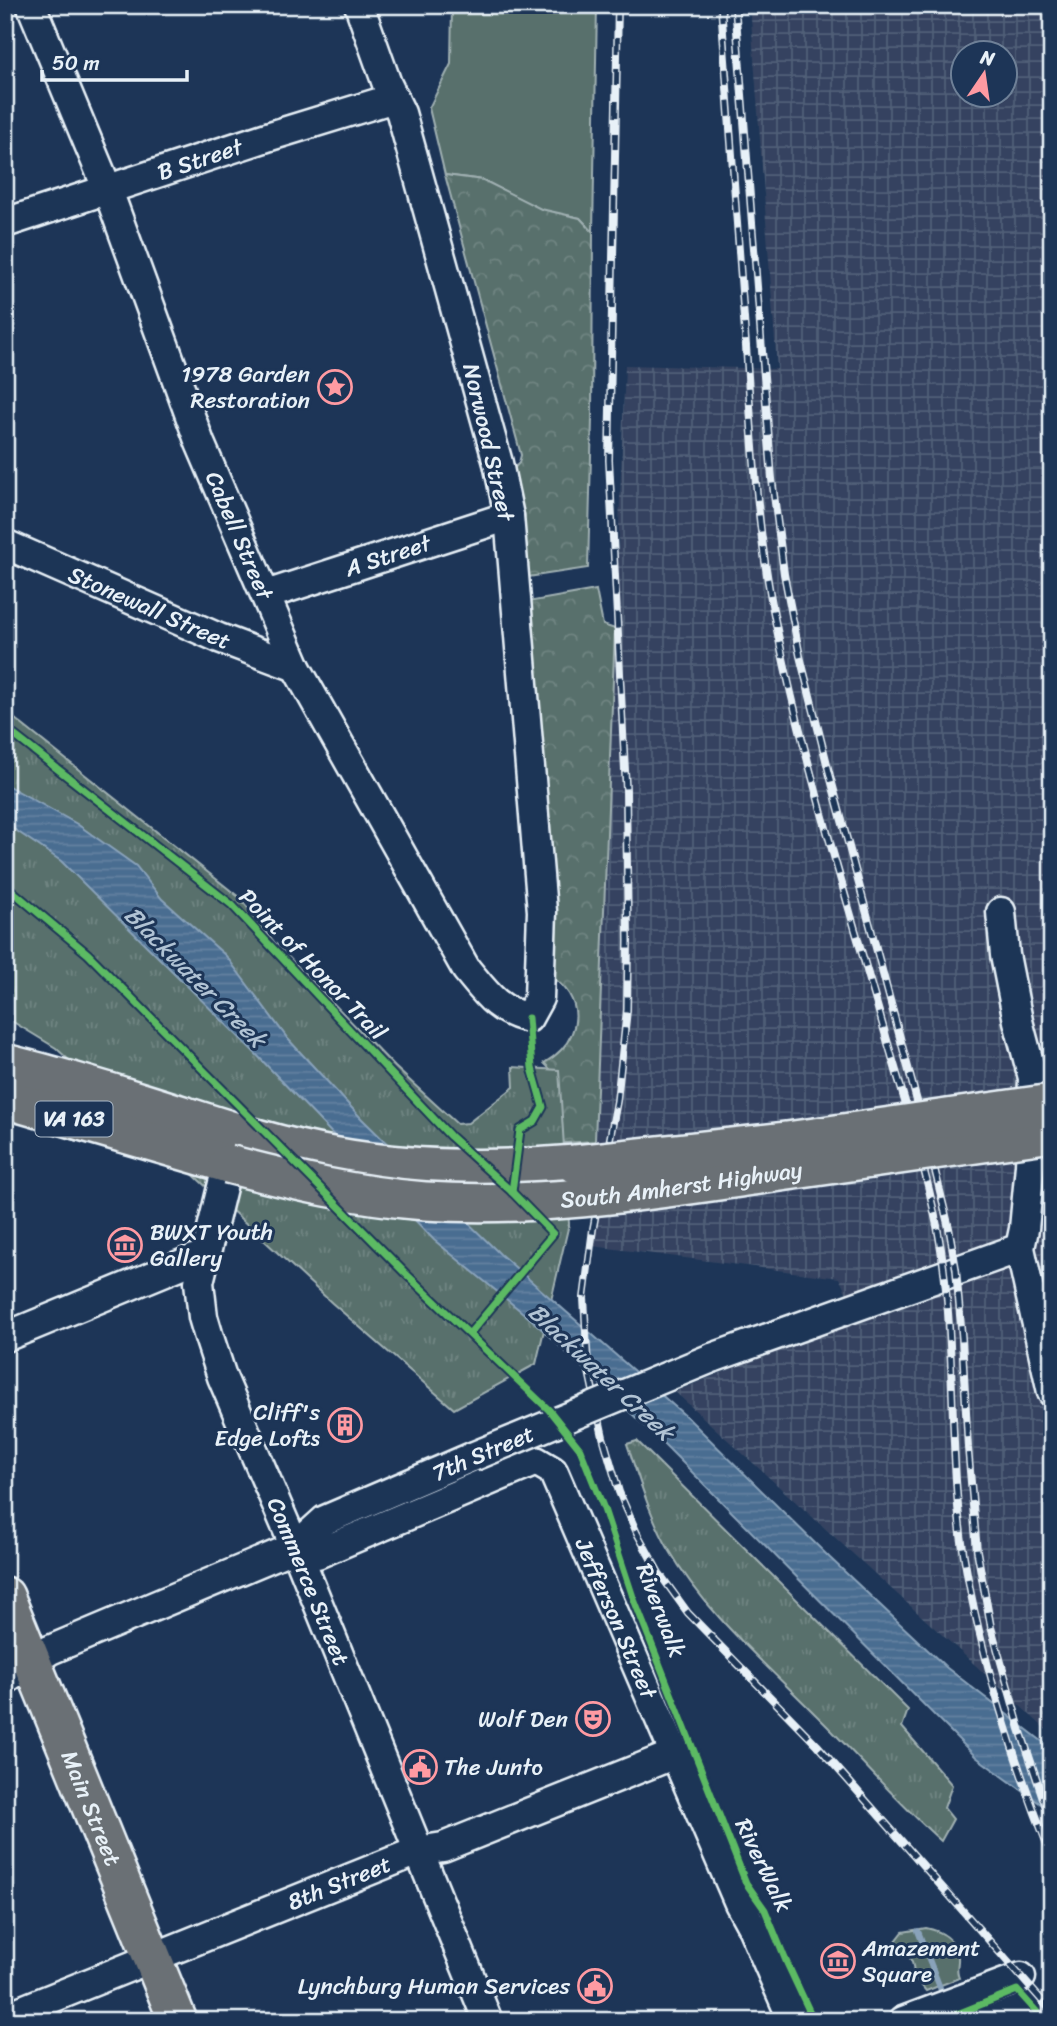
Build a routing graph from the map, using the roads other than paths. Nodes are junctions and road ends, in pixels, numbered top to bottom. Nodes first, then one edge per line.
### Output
1 (31, 5) edge
2 (359, 5) edge
3 (394, 98) junction
4 (107, 188) junction
5 (5, 223) edge
6 (509, 516) junction
7 (5, 544) edge
8 (266, 595) junction
9 (296, 667) junction
10 (1001, 912) dead end
11 (528, 1018) joint
12 (5, 1063) edge
13 (5, 1099) edge
14 (1052, 1103) edge
15 (1052, 1133) edge
16 (232, 1148) junction
17 (1020, 1248) junction
18 (204, 1255) junction
19 (5, 1337) edge
20 (1052, 1392) edge
21 (295, 1547) junction
22 (5, 1596) edge
23 (19, 1671) edge
24 (675, 1754) junction
25 (418, 1851) junction
26 (151, 1958) junction
27 (1021, 1977) dead end
28 (5, 2017) edge
29 (913, 2017) edge
30 (177, 2021) edge
31 (488, 2021) edge
32 (793, 2021) edge

1 - 4 street, Cabell Street
2 - 3 street, Norwood Street
3 - 4 street, B Street
3 - 6 street, Norwood Street
4 - 5 street, B Street
4 - 8 street, Cabell Street
6 - 8 street, A Street
6 - 11 street, Norwood Street
7 - 9 street, Stonewall Street
8 - 9 street, Cabell Street
9 - 11 street, Cabell Street
10 - 17 street
12 - 16 main road
13 - 16 main road, VA 163
14 - 16 main road, South Amherst Highway, bridge
15 - 16 main road, South Amherst Highway, bridge
16 - 18 street, Commerce Street
17 - 20 street
17 - 21 street, 7th Street, bridge
18 - 19 street
18 - 21 street, Commerce Street
21 - 23 street, 7th Street
21 - 24 street, Jefferson Street
21 - 25 street, Commerce Street
22 - 23 main road, Main Street
23 - 26 main road, Main Street
24 - 25 street, 8th Street
24 - 32 street, Jefferson Street
25 - 26 street, 8th Street
25 - 31 street, Commerce Street
26 - 28 street, 8th Street
26 - 30 main road, Main Street
27 - 29 street

